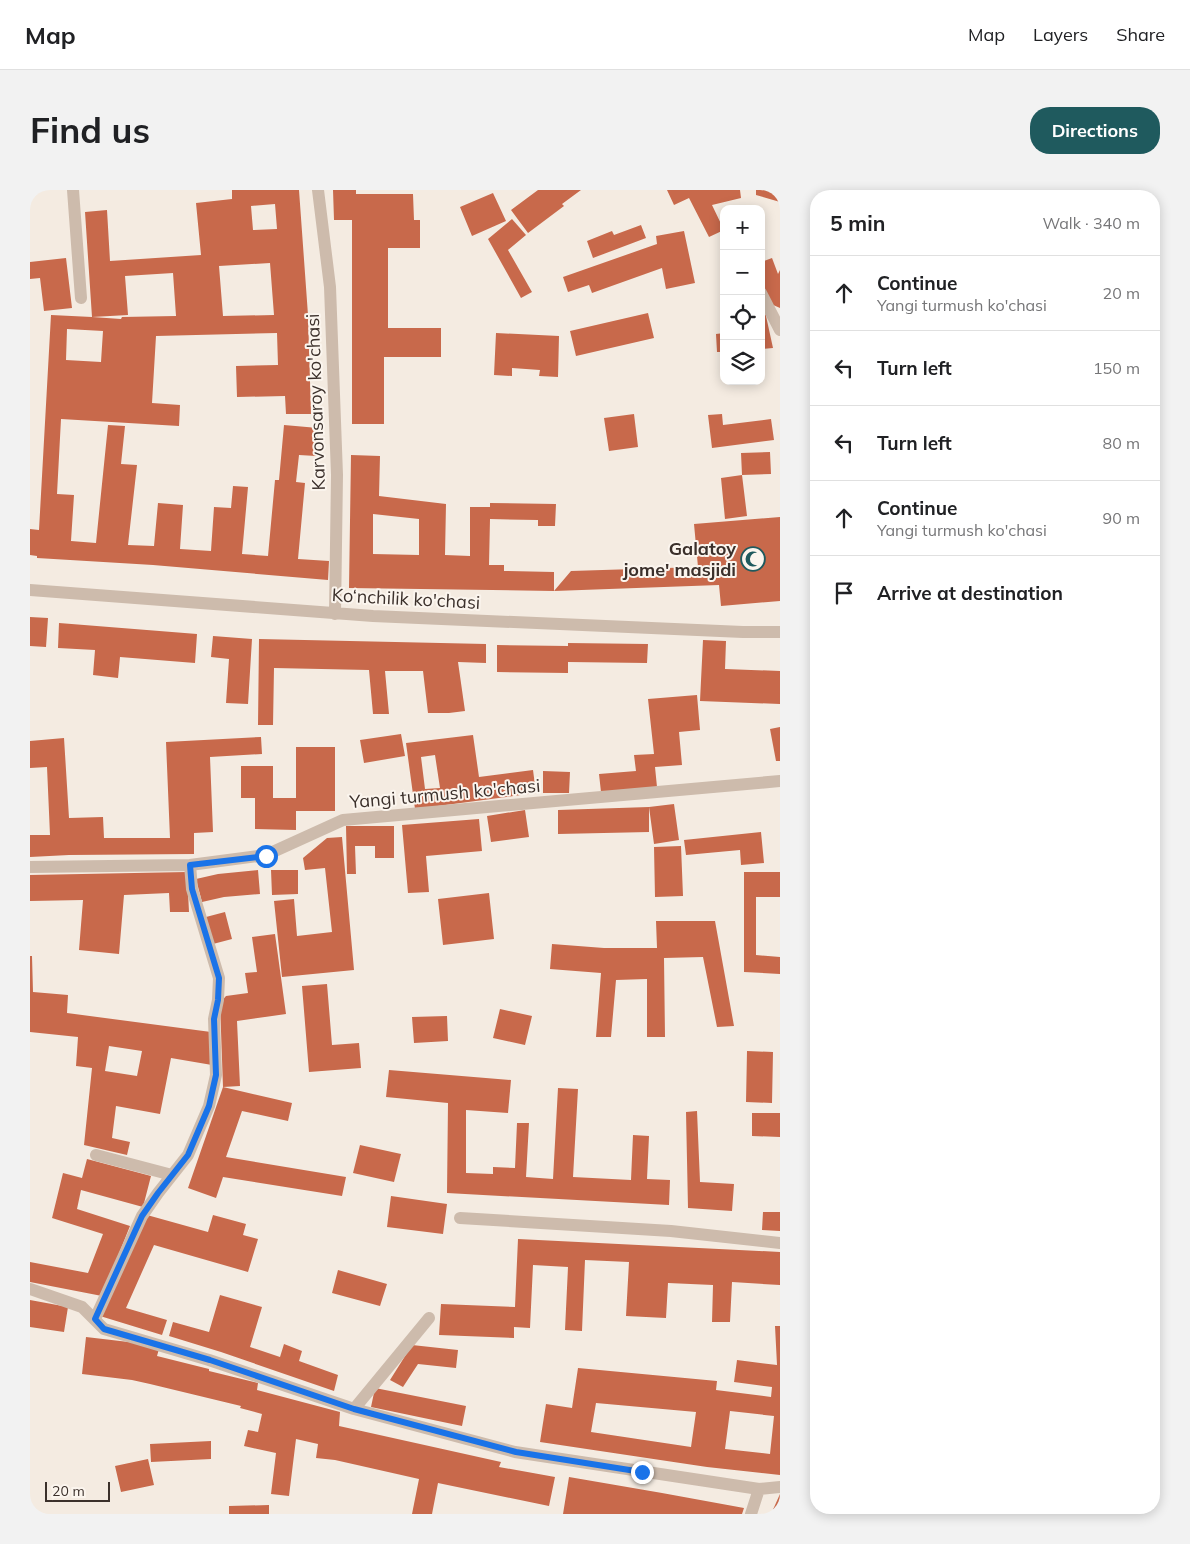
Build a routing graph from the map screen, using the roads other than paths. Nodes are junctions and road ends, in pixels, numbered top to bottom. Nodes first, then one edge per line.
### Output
1 (73, 190) edge
2 (318, 190) edge
3 (762, 295) edge
4 (81, 298) dead end
5 (780, 330) edge
6 (30, 590) edge
7 (335, 614) junction
8 (780, 632) edge
9 (780, 781) edge
10 (190, 865) junction
11 (30, 867) edge
12 (96, 1155) dead end
13 (172, 1176) junction
14 (460, 1218) dead end
15 (780, 1243) edge
16 (30, 1289) edge
17 (429, 1318) dead end
18 (95, 1319) junction
19 (354, 1409) junction
20 (780, 1487) edge
21 (759, 1489) junction
22 (751, 1514) edge

1 - 4 street
2 - 7 street, Karvonsaroy ko'chasi
3 - 5 street
6 - 7 street, Ko‘nchilik ko'chasi
7 - 8 street, Ko‘nchilik ko'chasi
9 - 10 street, Yangi turmush ko'chasi
10 - 11 street, Yangi turmush ko'chasi
10 - 13 street
12 - 13 street
13 - 18 street
14 - 15 street
16 - 18 street
17 - 19 street
18 - 19 street
19 - 21 street
20 - 21 street
21 - 22 street

